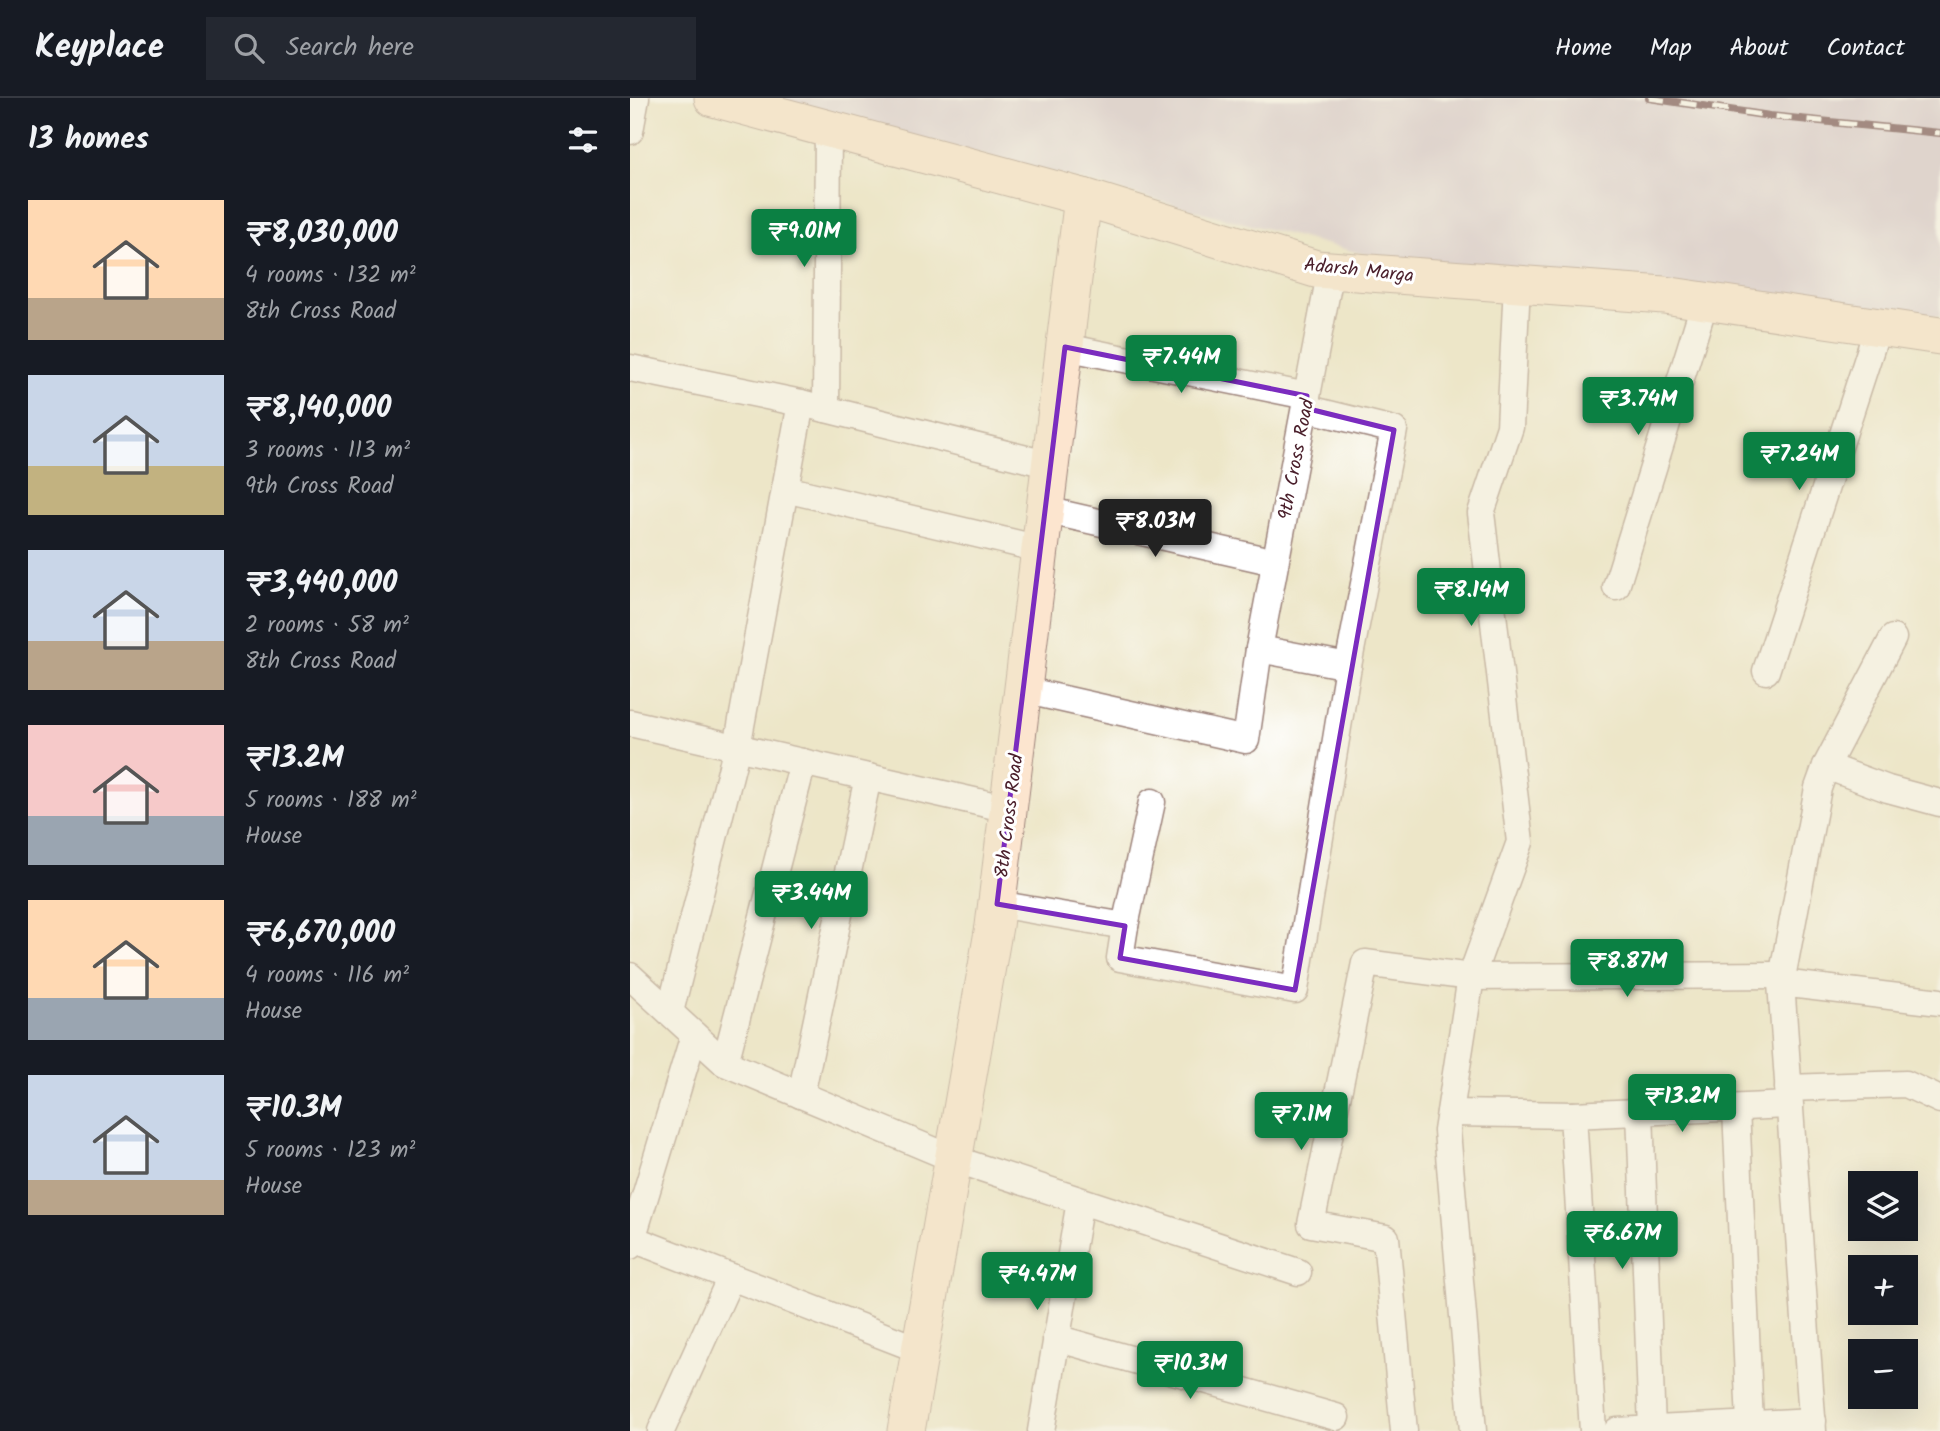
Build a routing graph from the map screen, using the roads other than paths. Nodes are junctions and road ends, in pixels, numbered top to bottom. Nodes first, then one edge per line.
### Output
1 (636, 98) edge
2 (713, 98) edge
3 (828, 129) junction
4 (630, 131) edge
5 (1083, 197) junction
6 (1331, 269) junction
7 (1517, 284) junction
8 (1704, 301) junction
9 (1878, 327) junction
10 (1940, 336) edge
11 (1065, 347) junction
12 (630, 368) edge
13 (1306, 402) junction
14 (814, 406) junction
15 (1051, 465) junction
16 (785, 489) junction
17 (1045, 510) junction
18 (1040, 549) junction
19 (1275, 562) junction
20 (1616, 587) dead end
21 (1892, 638) dead end
22 (1259, 649) junction
23 (1348, 666) junction
24 (1766, 671) dead end
25 (1023, 691) junction
26 (630, 723) edge
27 (737, 747) junction
28 (803, 762) junction
29 (1826, 766) junction
30 (868, 777) junction
31 (1152, 802) dead end
32 (1940, 803) edge
33 (1009, 809) junction
34 (997, 904) junction
35 (1125, 926) junction
36 (630, 976) edge
37 (1471, 976) junction
38 (1781, 979) junction
39 (1940, 1002) edge
40 (670, 1012) junction
41 (694, 1035) junction
42 (725, 1063) junction
43 (801, 1095) junction
44 (1789, 1097) junction
45 (1940, 1100) edge
46 (1736, 1108) junction
47 (1640, 1112) junction
48 (1450, 1113) junction
49 (1573, 1115) junction
50 (954, 1159) junction
51 (1080, 1201) junction
52 (631, 1242) edge
53 (1298, 1272) dead end
54 (731, 1277) junction
55 (1056, 1338) junction
56 (920, 1350) junction
57 (1336, 1418) dead end
58 (1750, 1424) junction
59 (1813, 1426) edge
60 (1652, 1429) junction
61 (661, 1431) edge
62 (906, 1431) edge
63 (1041, 1431) edge
64 (1404, 1431) edge
65 (1473, 1431) edge
66 (1593, 1431) edge
67 (1617, 1431) edge

1 - 4 street
2 - 3 street, Adarsh Marga
3 - 5 street, Adarsh Marga
3 - 14 street
5 - 6 street, Adarsh Marga
5 - 11 street, 8th Cross Road
6 - 7 street, Adarsh Marga
6 - 13 street, 9th Cross Road
7 - 8 street, Adarsh Marga
7 - 37 street
8 - 9 street, Adarsh Marga
8 - 20 street
9 - 10 street, Adarsh Marga
9 - 24 street
11 - 13 street
11 - 15 street, 8th Cross Road
12 - 14 street
13 - 19 street, 9th Cross Road
13 - 23 street
14 - 15 street
14 - 16 street
15 - 17 street, 8th Cross Road
16 - 18 street
16 - 27 street
17 - 18 street, 8th Cross Road
17 - 19 street
18 - 25 street, 8th Cross Road
19 - 22 street, 9th Cross Road
21 - 29 street
22 - 23 street
22 - 25 street, 9th Cross Road
23 - 35 street
25 - 33 street, 8th Cross Road
26 - 27 street
27 - 28 street
27 - 40 street
28 - 30 street
28 - 42 street
29 - 32 street
29 - 38 street
30 - 33 street
30 - 43 street
31 - 35 street
33 - 34 street, 8th Cross Road
34 - 35 street
34 - 50 street, 8th Cross Road
36 - 40 street
37 - 38 street
37 - 48 street
37 - 64 street
38 - 39 street
38 - 44 street
40 - 41 street
41 - 42 street
41 - 52 street
42 - 43 street
43 - 50 street
44 - 45 street
44 - 46 street
44 - 59 street
46 - 47 street
46 - 58 street
47 - 49 street
47 - 60 street
48 - 49 street
48 - 65 street
49 - 66 street
50 - 51 street
50 - 56 street, 8th Cross Road
51 - 53 street
51 - 55 street
52 - 54 street
54 - 56 street
54 - 61 street
55 - 57 street
55 - 63 street
56 - 62 street, 8th Cross Road
58 - 59 street
58 - 60 street
60 - 67 street

